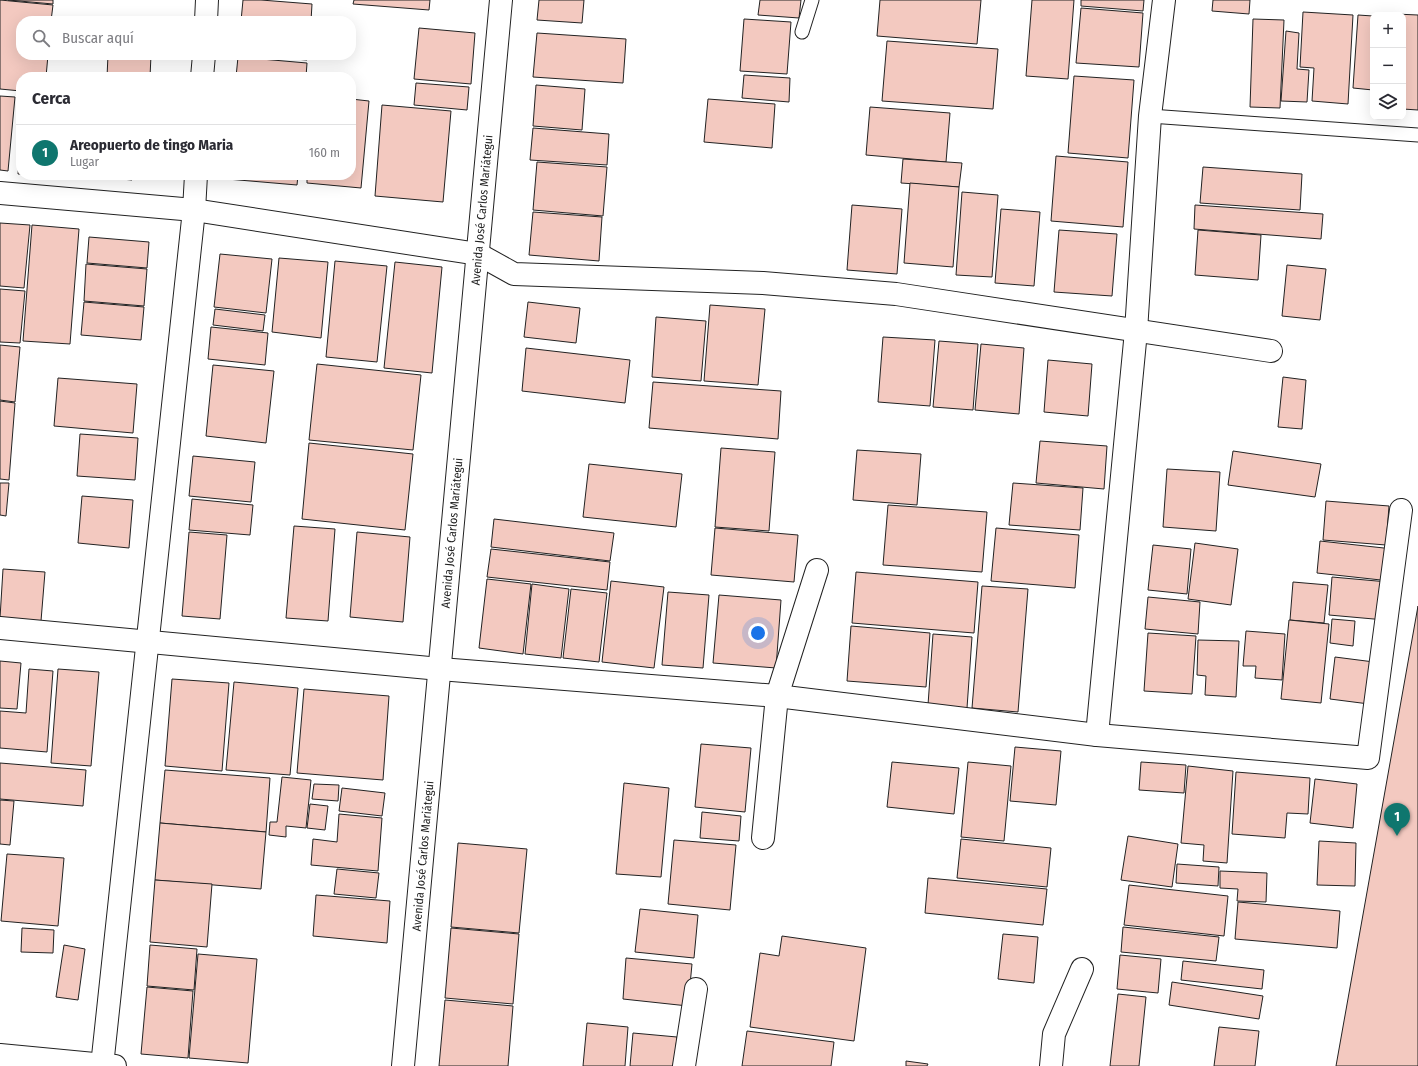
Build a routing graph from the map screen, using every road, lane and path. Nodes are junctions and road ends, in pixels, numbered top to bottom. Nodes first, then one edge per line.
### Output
1 (207, 0) edge
2 (502, 0) edge
3 (812, 0) edge
4 (1164, 0) edge
5 (206, 16) edge
6 (802, 32) dead end
7 (204, 60) edge
8 (202, 72) edge
9 (1150, 116) junction
10 (1418, 135) edge
11 (196, 180) edge
12 (0, 193) edge
13 (194, 210) junction
14 (478, 254) junction
15 (1136, 331) junction
16 (1271, 351) dead end
17 (1401, 510) dead end
18 (817, 570) dead end
19 (0, 628) edge
20 (148, 642) junction
21 (440, 669) junction
22 (776, 696) junction
23 (1097, 735) junction
24 (763, 838) dead end
25 (1082, 969) dead end
26 (696, 989) dead end
27 (0, 1055) edge
28 (106, 1066) edge
29 (403, 1066) edge
30 (684, 1066) edge
31 (1051, 1066) edge

1 - 5 street
2 - 14 street, Avenida José Carlos Mariátegui
3 - 6 lane
4 - 9 street
7 - 8 street
9 - 10 lane
9 - 15 street
11 - 13 street
12 - 13 street
13 - 14 street
13 - 20 street
14 - 15 street
14 - 21 street, Avenida José Carlos Mariátegui
15 - 16 street
15 - 23 street
17 - 23 street
18 - 22 street
19 - 20 street
20 - 21 street
20 - 28 street
21 - 22 street
21 - 29 street, Avenida José Carlos Mariátegui
22 - 23 street
22 - 24 street
25 - 31 street
26 - 30 street
27 - 28 street

